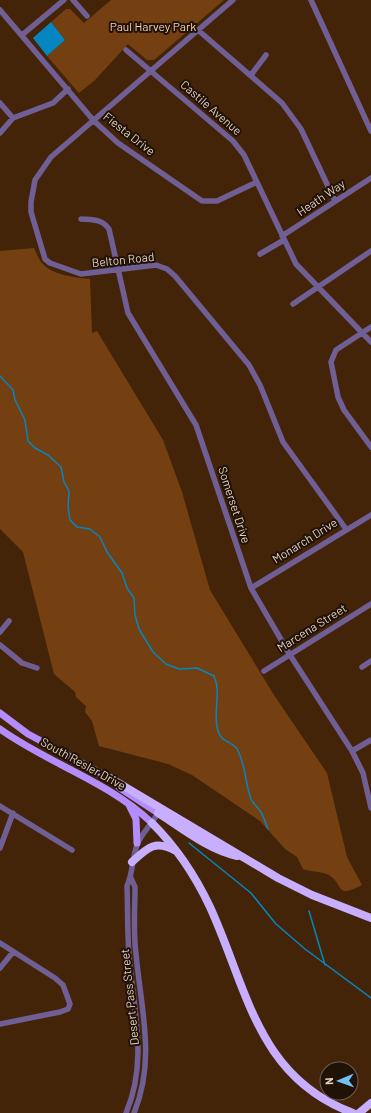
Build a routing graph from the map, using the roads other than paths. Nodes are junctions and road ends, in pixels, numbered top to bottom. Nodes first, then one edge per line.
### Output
1 (64, 0) edge
2 (73, 0) edge
3 (233, 0) edge
4 (311, 0) edge
5 (0, 10) edge
6 (87, 16) dead end
7 (198, 30) junction
8 (22, 35) junction
9 (126, 50) dead end
10 (266, 55) dead end
11 (151, 71) junction
12 (251, 75) junction
13 (68, 89) junction
14 (0, 103) edge
15 (13, 118) junction
16 (94, 121) junction
17 (371, 131) edge
18 (0, 133) edge
19 (371, 178) edge
20 (257, 182) junction
21 (335, 202) junction
22 (81, 219) dead end
23 (283, 238) junction
24 (371, 251) edge
25 (260, 254) dead end
26 (118, 270) junction
27 (317, 287) junction
28 (293, 304) dead end
29 (371, 327) edge
30 (362, 333) junction
31 (371, 342) edge
32 (371, 447) edge
33 (371, 515) edge
34 (346, 528) junction
35 (251, 588) junction
36 (371, 604) edge
37 (9, 620) dead end
38 (0, 632) edge
39 (0, 645) edge
40 (290, 655) junction
41 (371, 661) edge
42 (362, 667) dead end
43 (37, 668) dead end
44 (264, 671) dead end
45 (0, 713) edge
46 (0, 729) edge
47 (371, 740) edge
48 (352, 751) junction
49 (110, 778) junction
50 (127, 801) junction
51 (0, 806) edge
52 (371, 808) edge
53 (13, 814) junction
54 (158, 814) junction
55 (152, 823) junction
56 (137, 843) junction
57 (0, 848) edge
58 (72, 850) dead end
59 (179, 853) junction
60 (246, 858) junction
61 (132, 862) junction
62 (131, 878) junction
63 (371, 918) edge
64 (0, 942) edge
65 (13, 952) junction
66 (0, 968) edge
67 (138, 980) junction
68 (132, 981) junction
69 (0, 1024) edge
70 (371, 1103) edge
71 (126, 1113) edge
72 (134, 1113) edge
73 (353, 1113) edge
74 (359, 1113) edge

1 - 8 street
2 - 6 street
3 - 7 street, Belton Road
4 - 17 street
5 - 8 street, Fiesta Drive
7 - 11 street, Belton Road
7 - 12 street
8 - 13 street, Fiesta Drive
9 - 11 street, Castile Avenue
10 - 12 street
11 - 16 street, Belton Road
11 - 20 street, Castile Avenue
12 - 21 street
13 - 15 street
13 - 16 street, Fiesta Drive
14 - 15 street
15 - 18 street
16 - 20 street, Fiesta Drive
16 - 26 street, Belton Road
19 - 21 street, Heath Way
20 - 23 street, Castile Avenue
21 - 23 street, Heath Way
22 - 26 street, Somerset Drive
23 - 25 street
23 - 27 street, Castile Avenue
24 - 27 street
26 - 34 street, Belton Road
26 - 35 street, Somerset Drive
27 - 28 street
27 - 30 street, Castile Avenue
29 - 30 street
30 - 31 street, Castile Avenue
30 - 32 street
33 - 34 street, Monarch Drive
34 - 35 street, Monarch Drive
35 - 40 street, Somerset Drive
36 - 40 street, Marcena Street
37 - 38 street
39 - 43 street
40 - 44 street, Marcena Street
40 - 48 street, Somerset Drive
41 - 42 street
45 - 49 main road, South Resler Drive
46 - 50 main road, South Resler Drive
47 - 48 street
48 - 52 street, Somerset Drive
49 - 54 main road, South Resler Drive
49 - 60 highway
50 - 55 main road, South Resler Drive
50 - 56 main road
51 - 53 street
53 - 57 street
53 - 58 street
54 - 55 street, Desert Pass Street
54 - 60 highway
55 - 56 street, Desert Pass Street
55 - 59 highway
56 - 61 street, Desert Pass Street
59 - 61 highway
59 - 73 highway
60 - 63 highway
61 - 62 street, Desert Pass Street
62 - 67 street, Desert Pass Street
62 - 68 street, Desert Pass Street
64 - 65 street
65 - 66 street
65 - 69 street
67 - 68 street
67 - 72 street, Desert Pass Street
68 - 71 street, Desert Pass Street
70 - 74 highway

